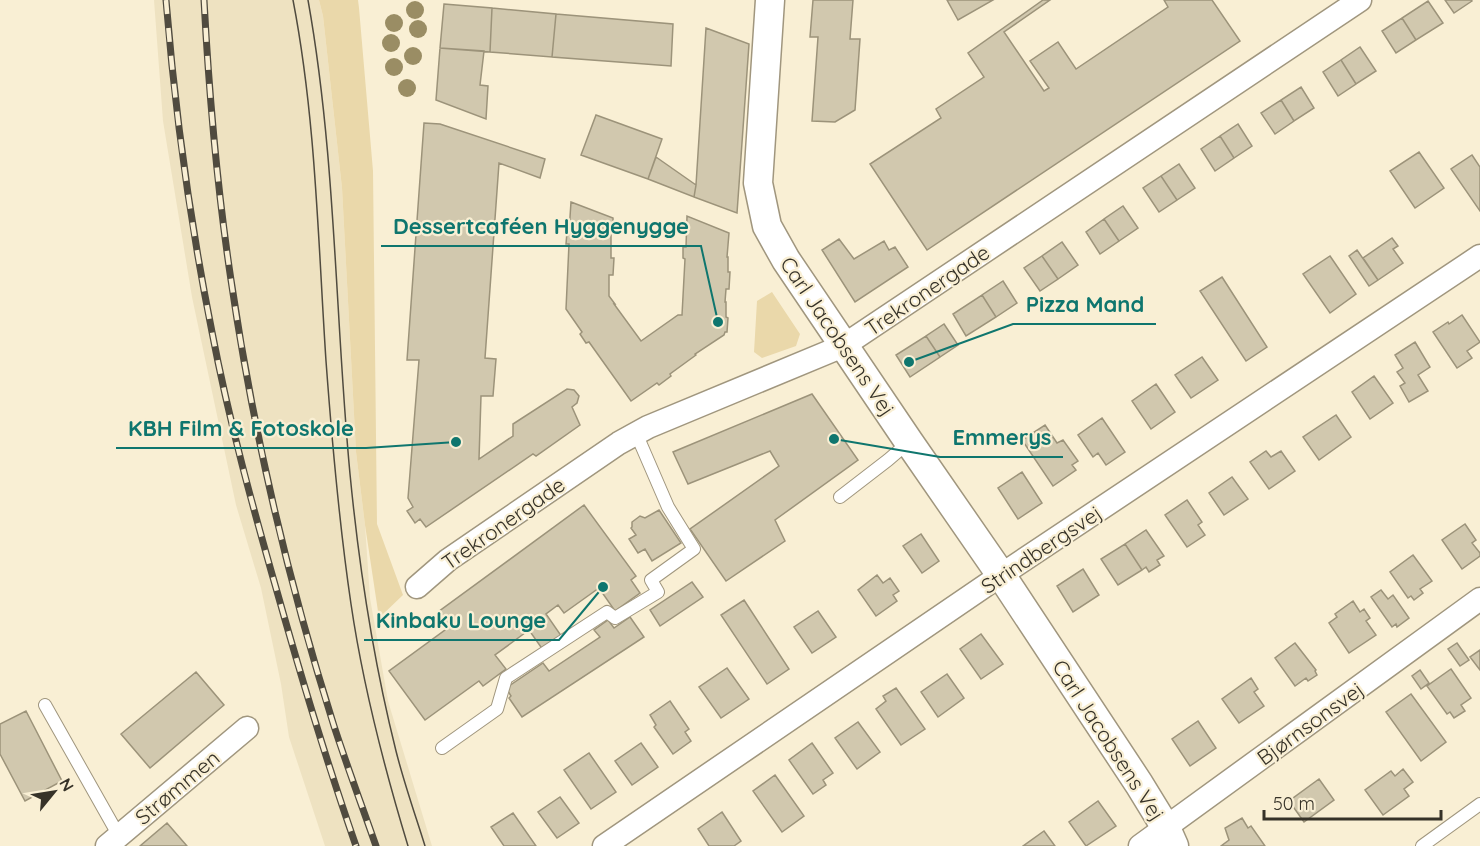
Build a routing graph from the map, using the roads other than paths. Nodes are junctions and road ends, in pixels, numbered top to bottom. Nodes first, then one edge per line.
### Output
1 (770, 0) edge
2 (1360, 0) edge
3 (1480, 256) edge
4 (843, 346) junction
5 (636, 433) junction
6 (909, 442) junction
7 (840, 496) dead end
8 (1001, 575) junction
9 (417, 587) dead end
10 (1480, 599) edge
11 (45, 705) dead end
12 (247, 728) dead end
13 (442, 748) dead end
14 (1480, 804) edge
15 (1170, 837) edge
16 (113, 841) edge
17 (604, 846) edge
18 (1140, 846) edge
19 (1422, 846) edge

1 - 4 street, Carl Jacobsens Vej
2 - 4 street, Trekronergade
3 - 8 street, Strindbergsvej
4 - 5 street, Trekronergade
4 - 6 street, Carl Jacobsens Vej
5 - 9 street, Trekronergade
5 - 13 lane
6 - 7 lane
6 - 8 street, Carl Jacobsens Vej
8 - 15 street, Carl Jacobsens Vej
8 - 17 street, Strindbergsvej
10 - 15 street, Bjørnsonsvej
11 - 16 lane
12 - 16 street, Strømmen
14 - 19 lane
15 - 18 street, Bjørnsonsvej

